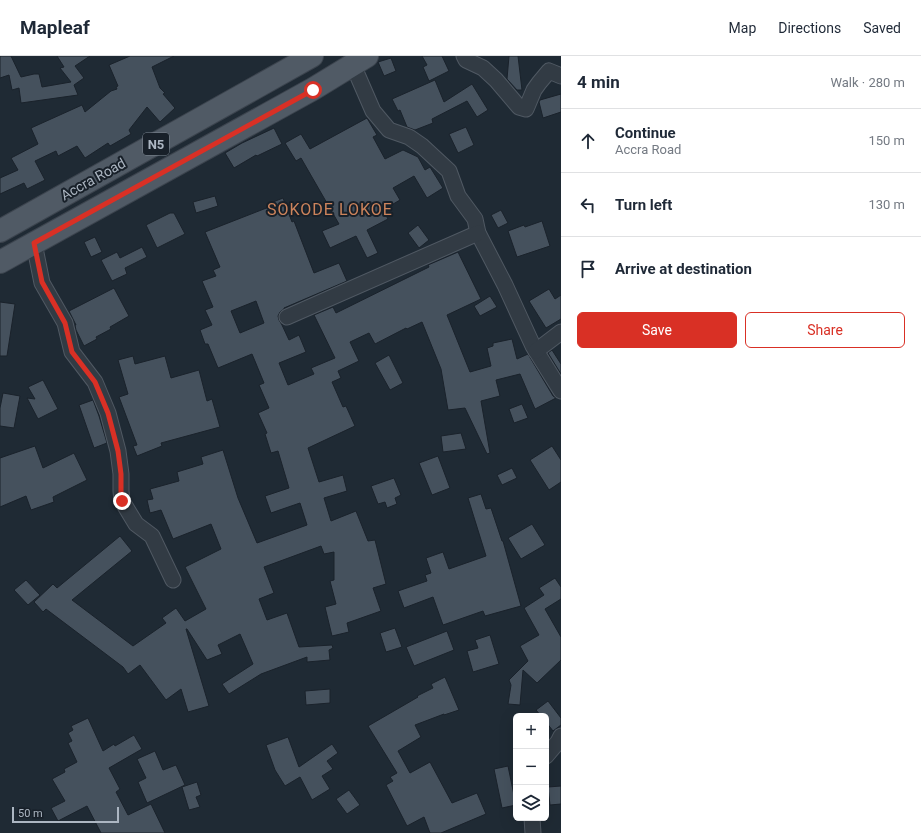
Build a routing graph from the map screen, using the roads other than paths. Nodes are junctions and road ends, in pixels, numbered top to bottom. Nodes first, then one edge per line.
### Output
1 (312, 56) edge
2 (464, 56) edge
3 (360, 60) edge
4 (561, 76) edge
5 (0, 231) edge
6 (478, 233) junction
7 (34, 243) junction
8 (0, 262) edge
9 (287, 317) dead end
10 (561, 332) edge
11 (536, 351) junction
12 (561, 391) edge
13 (173, 580) dead end
14 (561, 736) edge
15 (549, 752) edge
16 (532, 821) edge
17 (533, 833) edge

1 - 5 main road, Accra Road / N5
2 - 4 street
3 - 6 street
3 - 7 main road, Accra Road / N5
6 - 9 street
6 - 11 street
7 - 8 main road, Accra Road / N5
7 - 13 street
10 - 11 street
11 - 12 street
14 - 15 street
16 - 17 street

